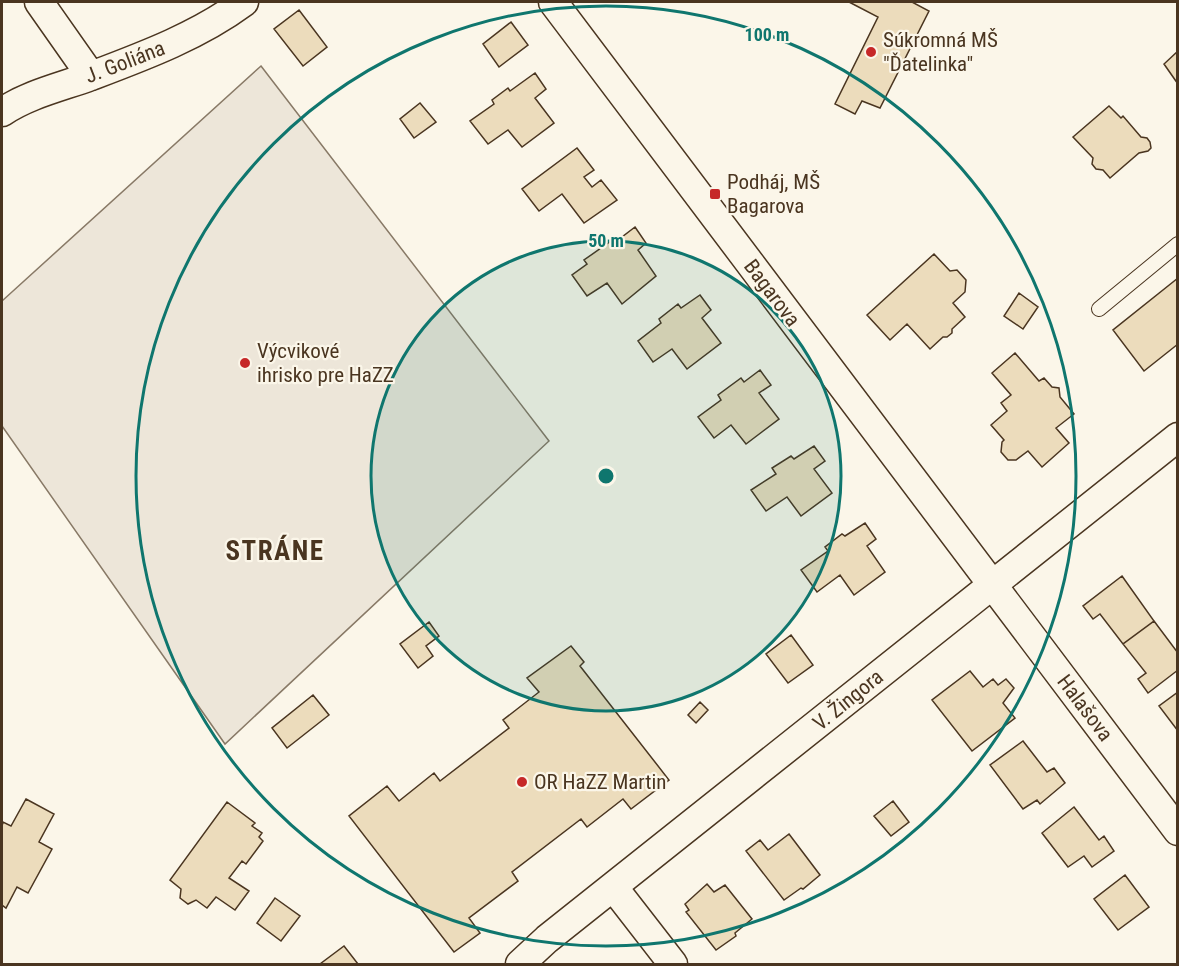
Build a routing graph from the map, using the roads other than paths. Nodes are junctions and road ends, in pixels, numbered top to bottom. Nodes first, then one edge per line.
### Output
1 (39, 2) edge
2 (244, 2) edge
3 (553, 2) edge
4 (91, 76) junction
5 (2, 112) edge
6 (1175, 250) edge
7 (1099, 309) dead end
8 (1178, 437) edge
9 (992, 585) junction
10 (1178, 831) edge
11 (614, 888) junction
12 (520, 964) edge
13 (673, 964) edge

1 - 4 street
2 - 4 street, J. Goliána
3 - 9 street, Bagarova
4 - 5 street, J. Goliána
6 - 7 lane
8 - 9 street, V. Žingora
9 - 10 street, Halašova
9 - 11 street, V. Žingora
11 - 12 street, V. Žingora
11 - 13 street

